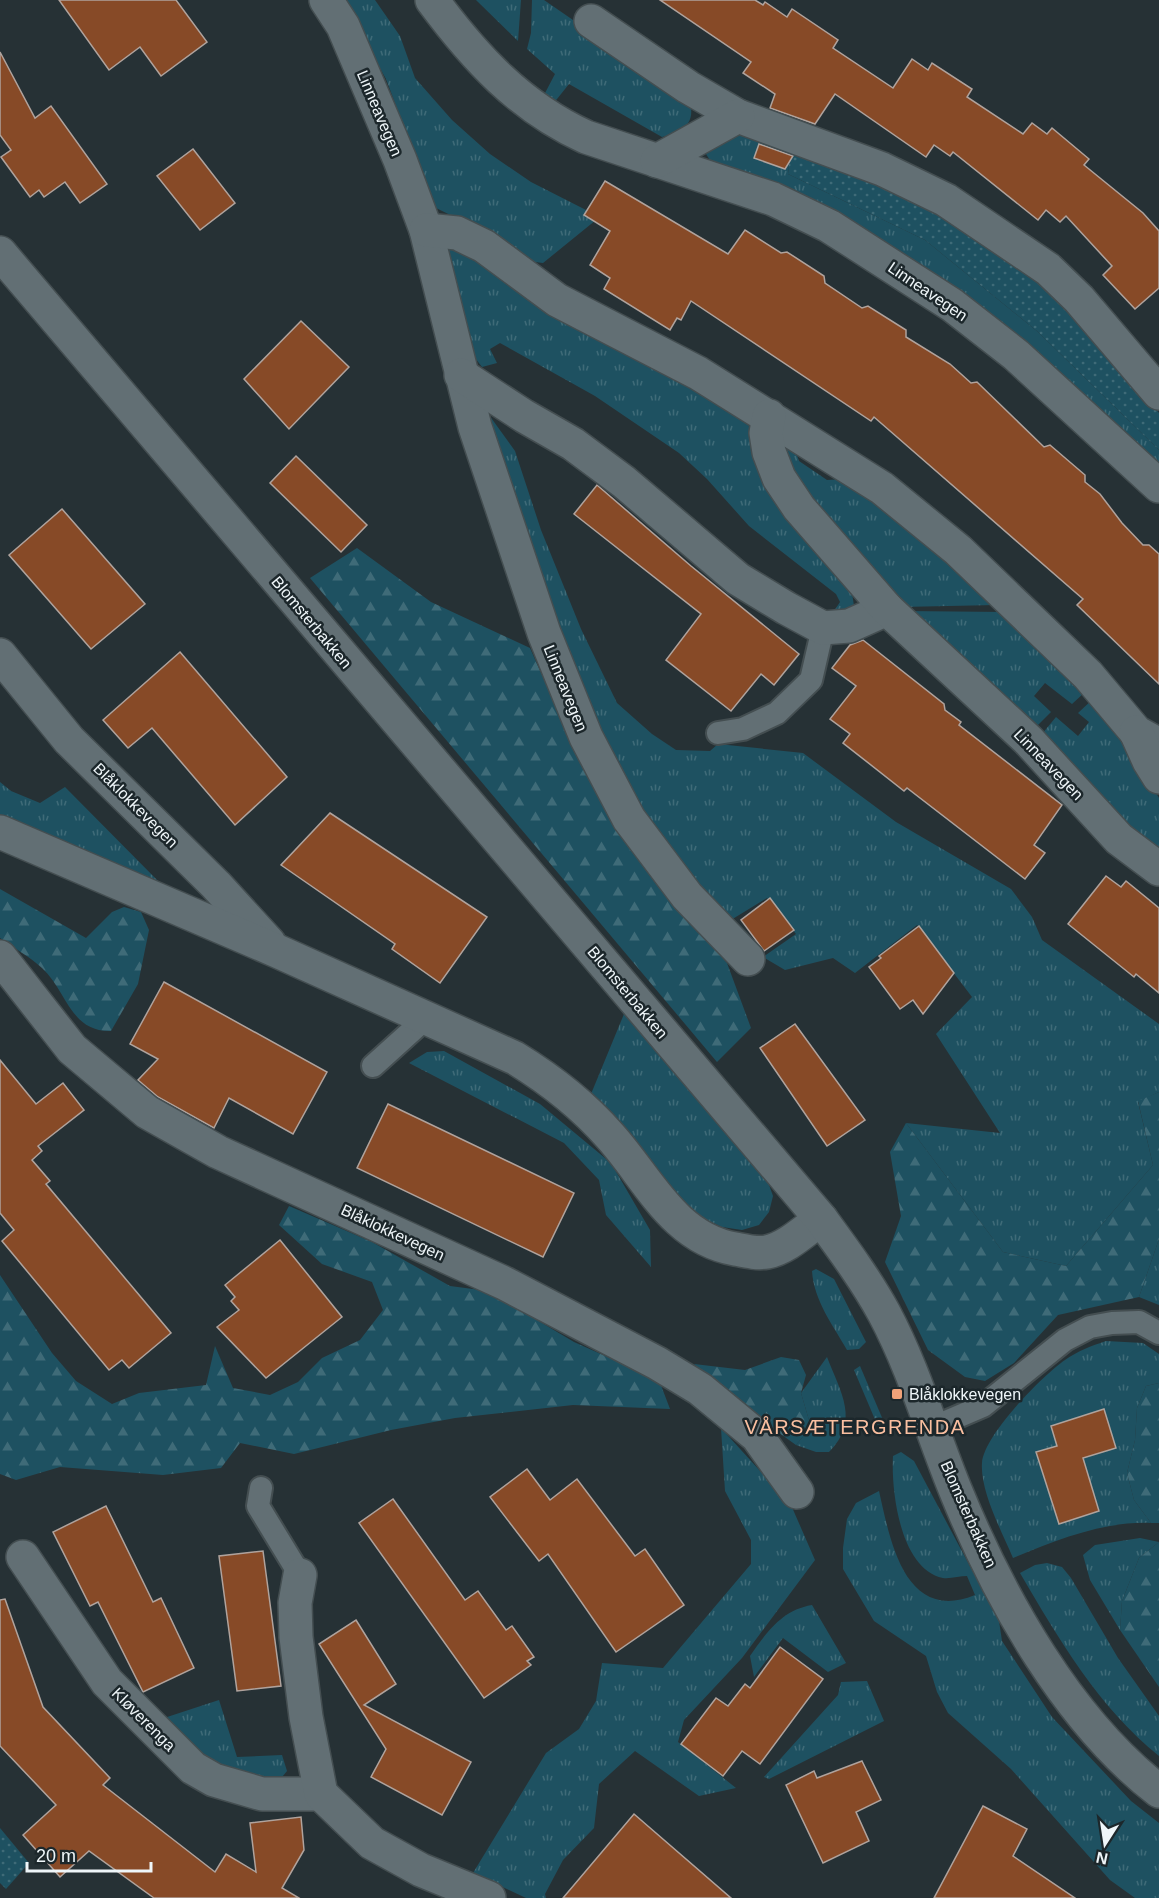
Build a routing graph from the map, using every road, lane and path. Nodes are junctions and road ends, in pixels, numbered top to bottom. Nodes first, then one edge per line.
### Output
1 (326, 0) edge
2 (432, 0) edge
3 (591, 21) dead end
4 (738, 116) junction
5 (657, 161) junction
6 (426, 230) junction
7 (0, 253) edge
8 (461, 375) junction
9 (1159, 393) edge
10 (769, 416) junction
11 (1159, 486) edge
12 (887, 609) junction
13 (822, 628) junction
14 (0, 655) edge
15 (718, 733) dead end
16 (1148, 739) edge
17 (1159, 777) edge
18 (0, 832) edge
19 (1159, 869) edge
20 (276, 951) junction
21 (0, 957) edge
22 (748, 959) dead end
23 (426, 1018) junction
24 (373, 1066) dead end
25 (821, 1219) junction
26 (1159, 1333) edge
27 (934, 1427) junction
28 (261, 1488) dead end
29 (797, 1492) dead end
30 (23, 1557) dead end
31 (300, 1575) joint
32 (1159, 1791) edge
33 (321, 1794) junction
34 (489, 1898) edge

1 - 6 street, Linneavegen
2 - 5 street, Linneavegen
3 - 4 street
4 - 5 street
4 - 9 street
5 - 11 street, Linneavegen
6 - 8 street, Linneavegen
6 - 10 street
7 - 25 street, Blomsterbakken
8 - 13 street
8 - 22 street, Linneavegen
10 - 12 street, Linneavegen
10 - 16 street
12 - 13 street
12 - 19 street, Linneavegen
13 - 15 lane
14 - 20 street, Blåklokkevegen
16 - 17 street
18 - 20 street, Blåklokkevegen
20 - 23 street, Blåklokkevegen
21 - 29 street, Blåklokkevegen
23 - 24 lane
23 - 25 street, Blåklokkevegen
25 - 27 street, Blomsterbakken
26 - 27 lane
27 - 32 street, Blomsterbakken
28 - 31 lane
30 - 33 street, Kløverenga
31 - 33 street
33 - 34 street

